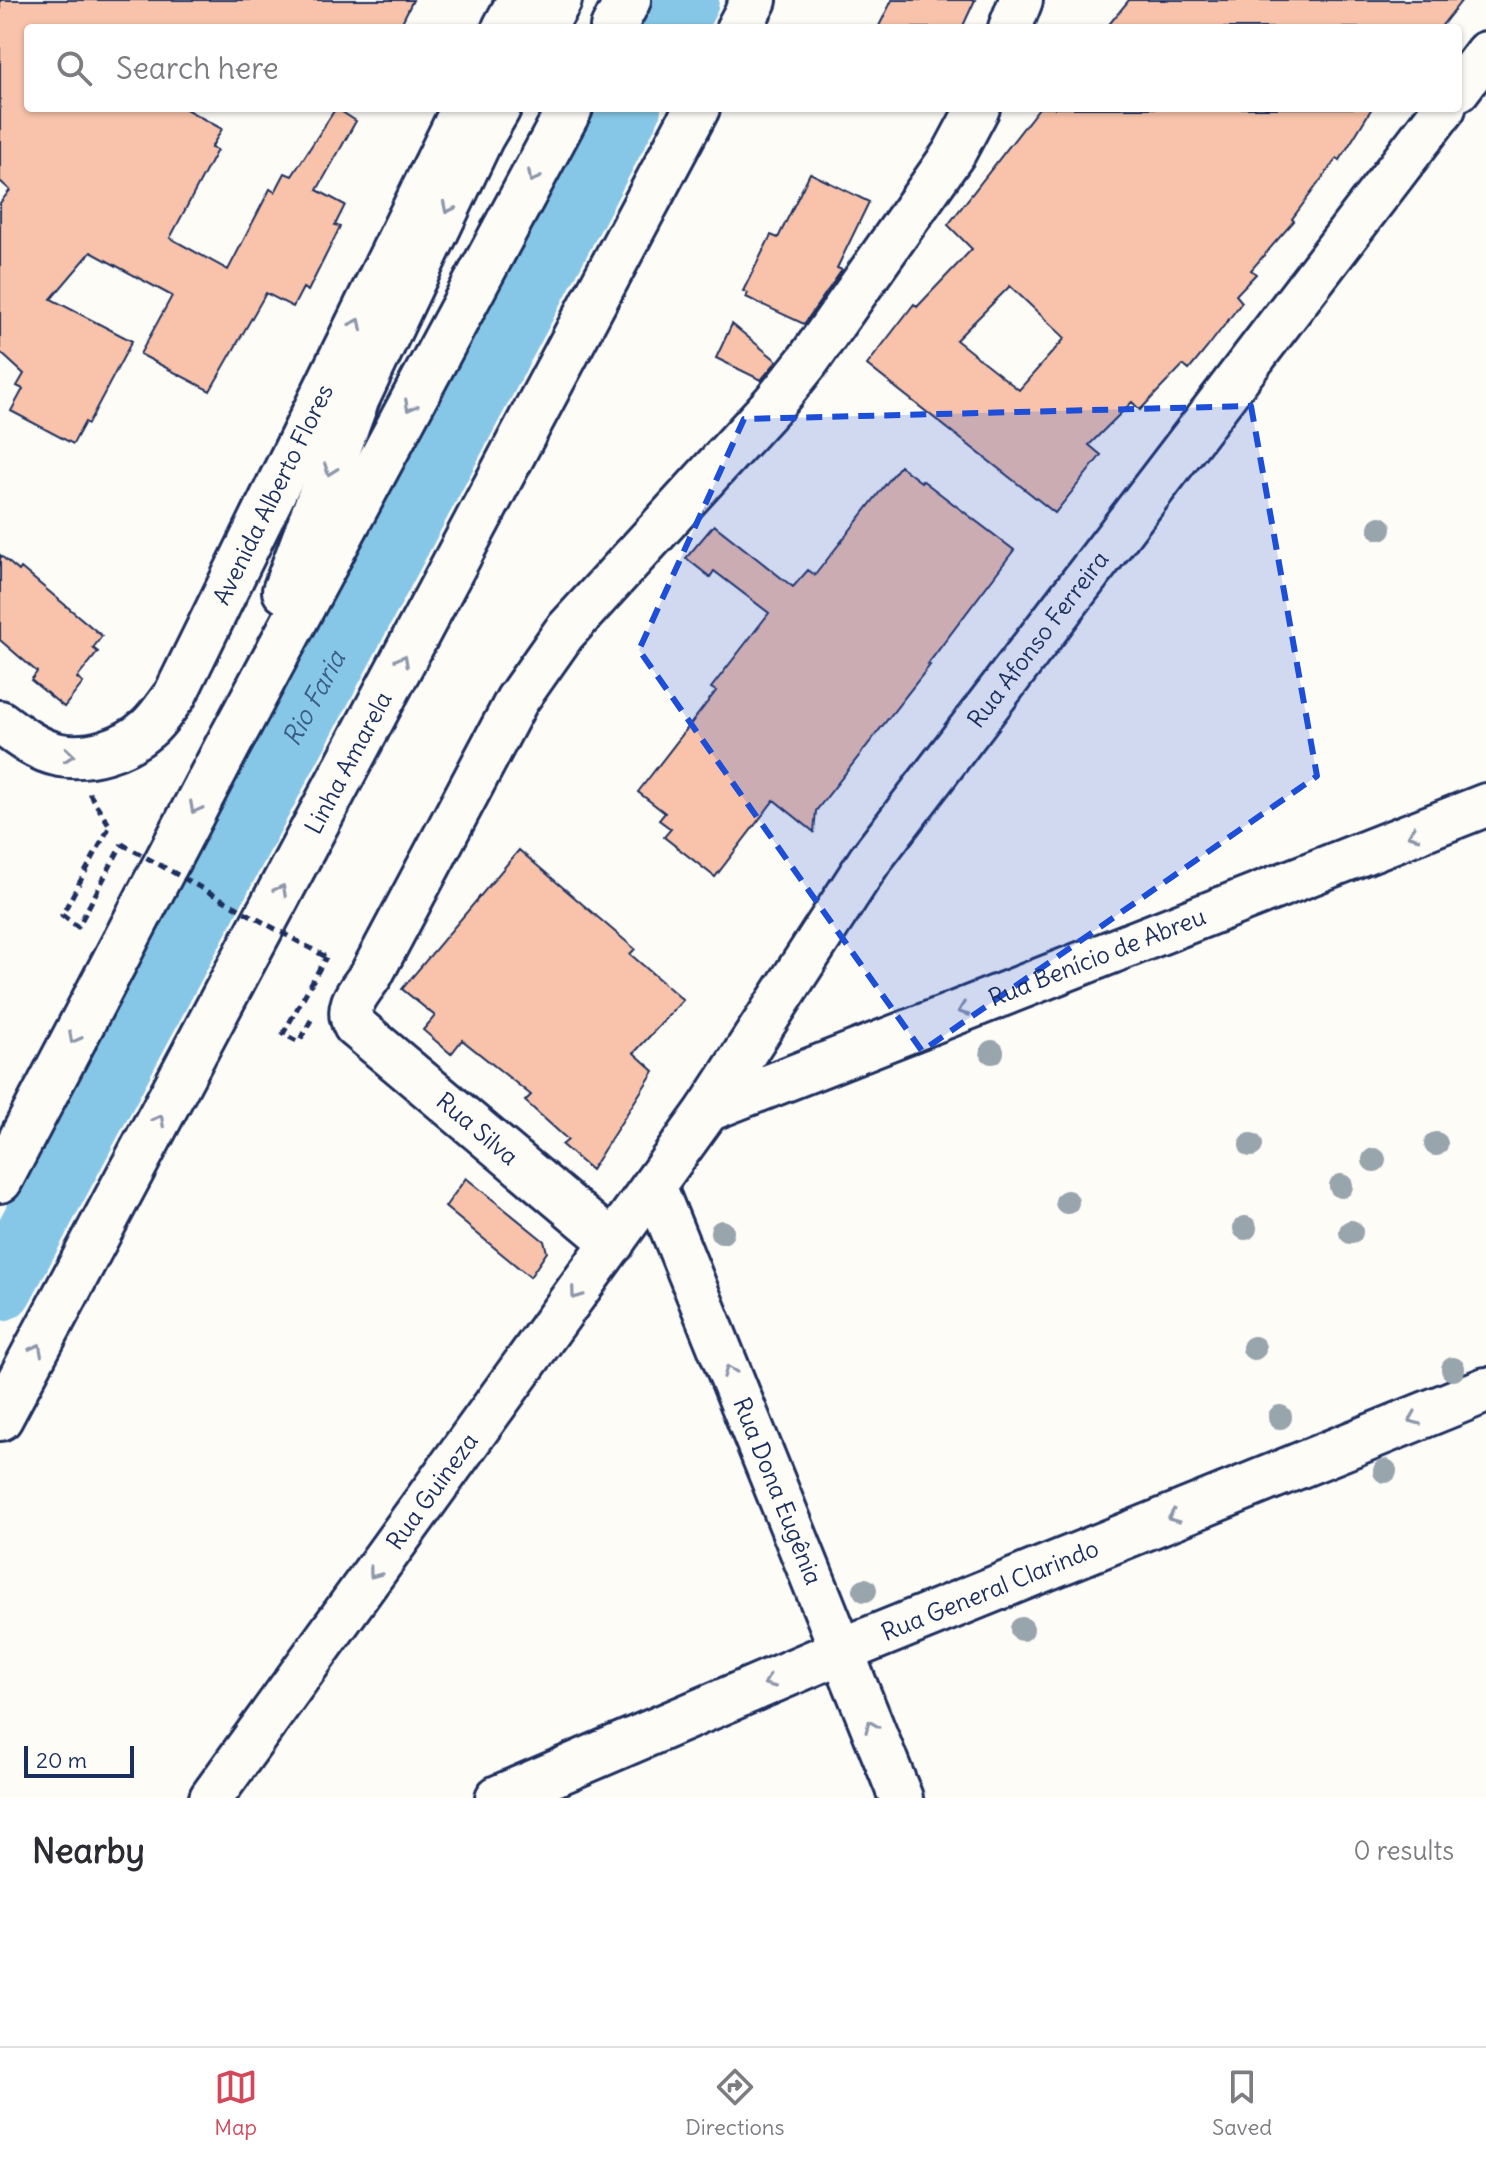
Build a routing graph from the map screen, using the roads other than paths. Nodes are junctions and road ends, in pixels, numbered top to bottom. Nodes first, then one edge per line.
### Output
1 (519, 0) edge
2 (559, 0) edge
3 (628, 0) edge
4 (754, 0) edge
5 (1021, 0) edge
6 (506, 24) edge
7 (545, 24) edge
8 (615, 24) edge
9 (741, 24) edge
10 (1012, 24) edge
11 (1486, 53) edge
12 (1462, 85) edge
13 (568, 112) edge
14 (695, 112) edge
15 (976, 112) edge
16 (1441, 112) edge
17 (481, 118) edge
18 (0, 722) edge
19 (227, 747) junction
20 (1486, 805) edge
21 (708, 1110) junction
22 (0, 1180) edge
23 (654, 1185) junction
24 (613, 1243) junction
25 (1486, 1390) edge
26 (0, 1418) edge
27 (841, 1651) junction
28 (211, 1798) edge
29 (498, 1798) edge
30 (901, 1798) edge

1 - 6 street
2 - 7 main road
3 - 8 main road
4 - 9 main road
5 - 10 street
11 - 12 street
13 -> 19 main road
26 -> 14 main road, Linha Amarela
15 - 24 street, Rua Silva
16 - 21 street, Rua Afonso Ferreira
18 -> 17 street, Avenida Alberto Flores
17 -> 19 main road
19 -> 22 main road
20 -> 21 street, Rua Benício de Abreu
21 - 23 street, Rua Afonso Ferreira
23 - 24 street, Rua Guineza
27 -> 23 street, Rua Dona Eugênia
24 -> 28 street, Rua Guineza
25 -> 27 main road, Rua General Clarindo
27 -> 29 main road, Rua General Clarindo
30 -> 27 street, Rua Dona Eugênia

